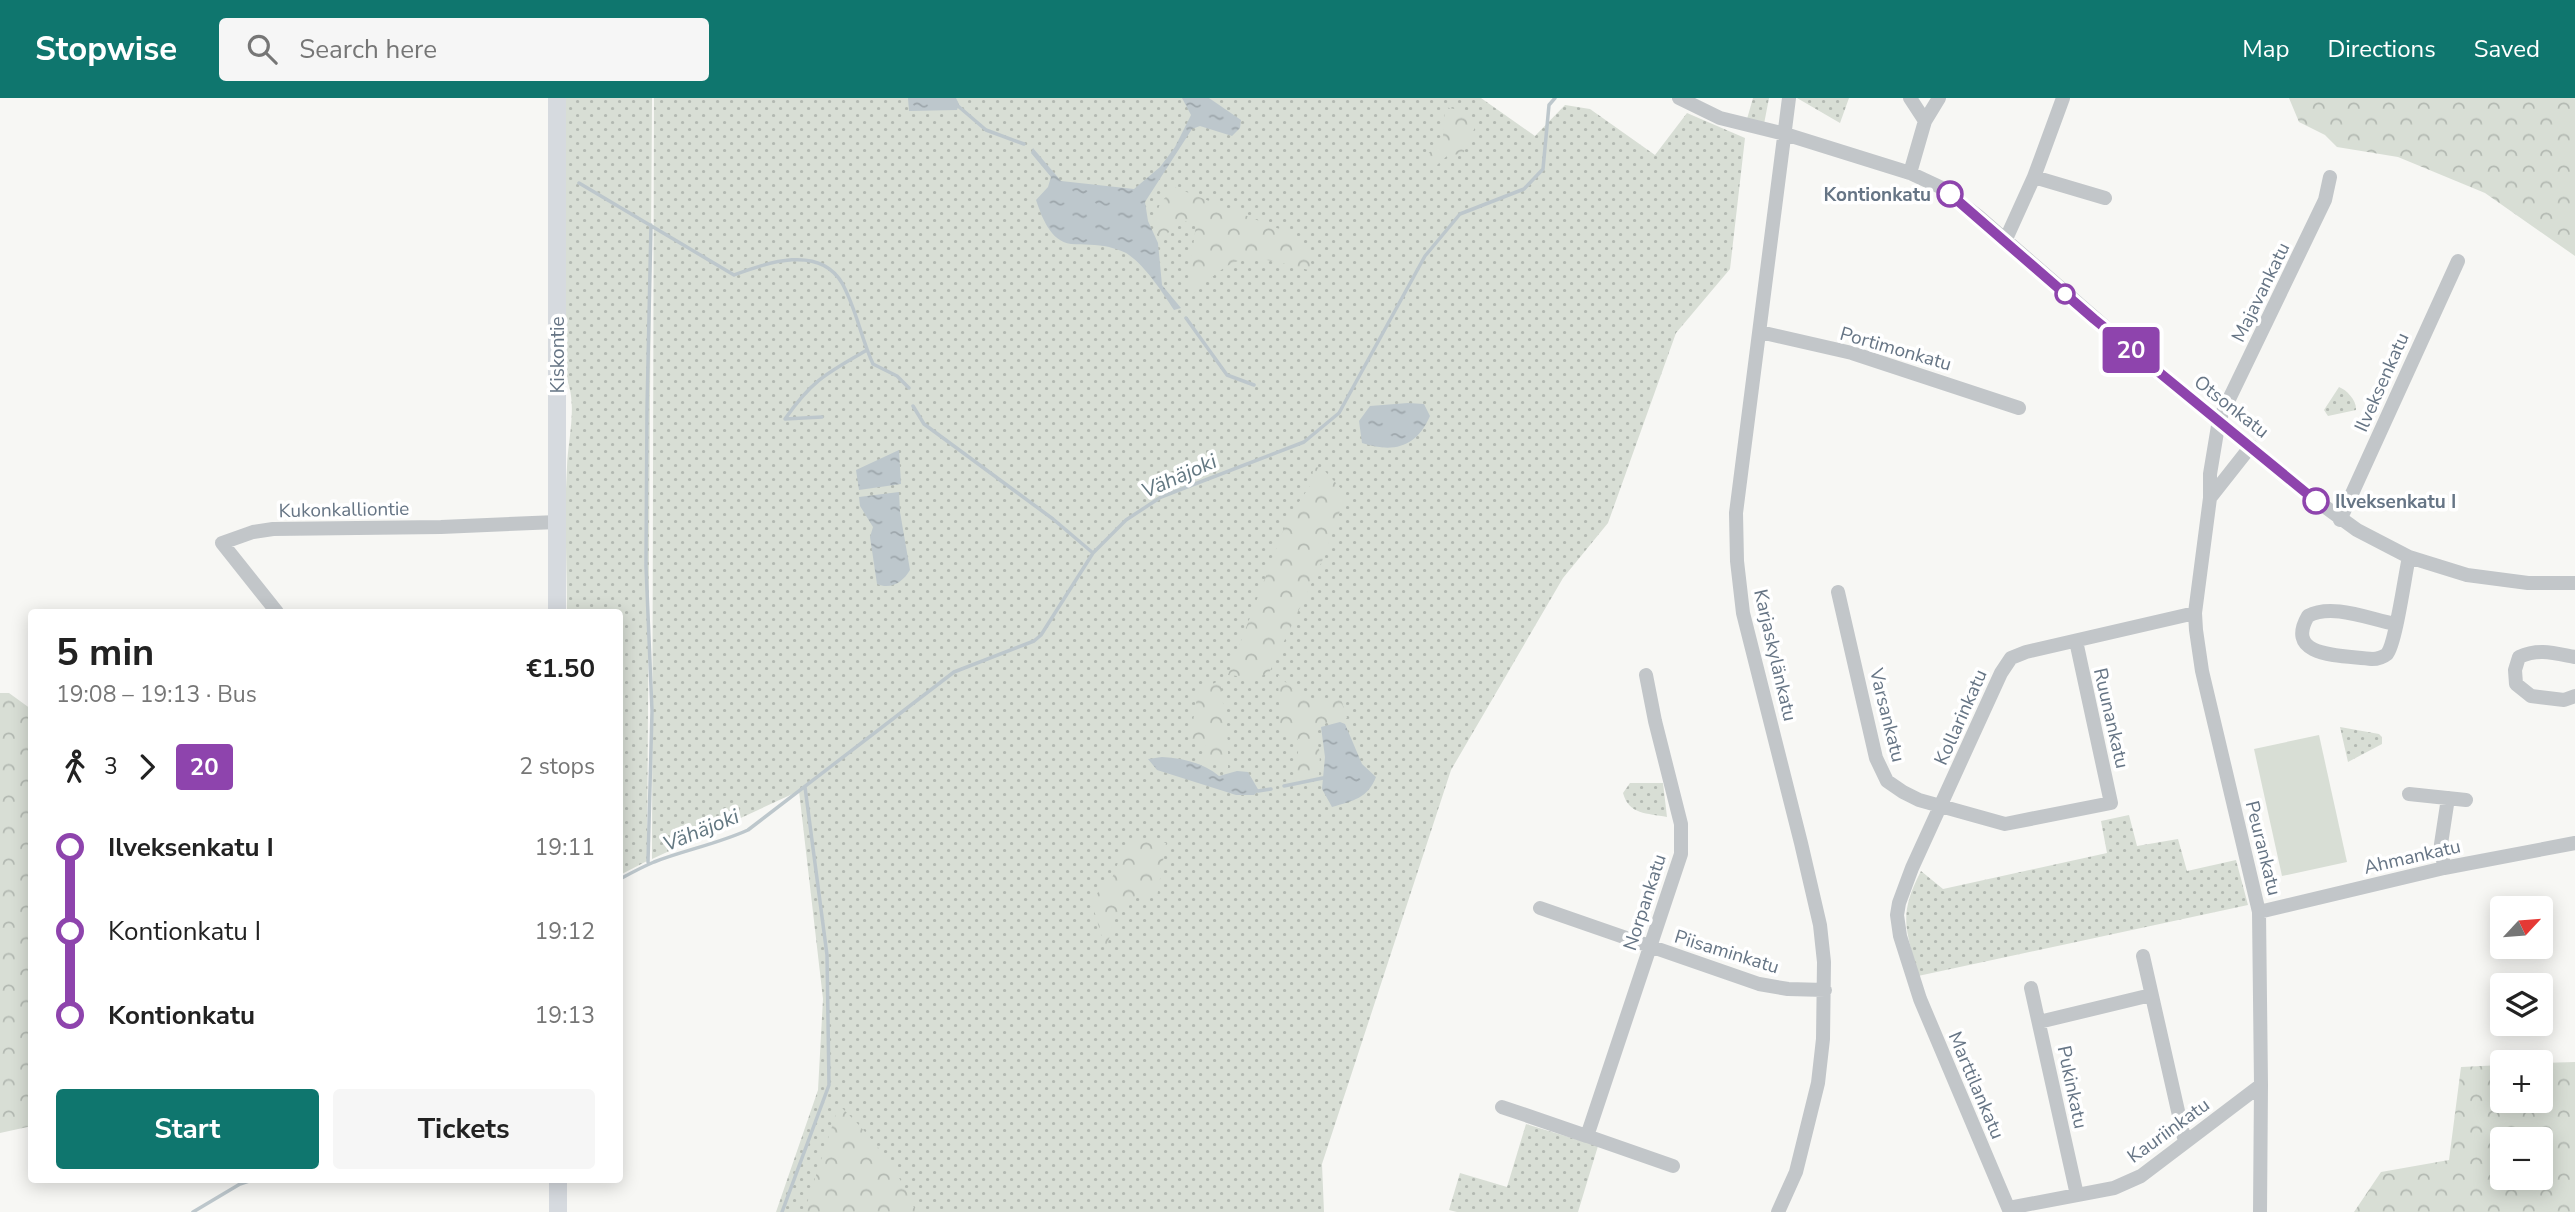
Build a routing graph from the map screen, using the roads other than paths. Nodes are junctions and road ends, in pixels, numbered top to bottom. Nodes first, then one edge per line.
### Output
1 (557, 98) edge
2 (1679, 98) edge
3 (1789, 98) edge
4 (1910, 98) edge
5 (1938, 98) edge
6 (2063, 98) edge
7 (1925, 121) junction
8 (1785, 134) junction
9 (1910, 173) junction
10 (2034, 177) junction
11 (2330, 177) dead end
12 (2105, 198) dead end
13 (2005, 241) junction
14 (2458, 261) dead end
15 (1760, 332) junction
16 (2020, 408) dead end
17 (2219, 420) junction
18 (2251, 446) junction
19 (2210, 498) junction
20 (2340, 520) junction
21 (557, 522) junction
22 (2409, 557) junction
23 (2575, 583) edge
24 (1838, 592) dead end
25 (275, 609) edge
26 (557, 609) edge
27 (2195, 613) junction
28 (2395, 624) junction
29 (2076, 641) junction
30 (2575, 657) edge
31 (1646, 675) dead end
32 (2575, 696) edge
33 (2409, 794) dead end
34 (2448, 798) junction
35 (2466, 800) dead end
36 (2111, 803) joint
37 (1942, 806) junction
38 (2575, 843) edge
39 (2444, 869) junction
40 (1540, 908) dead end
41 (2259, 912) junction
42 (1649, 947) junction
43 (2143, 956) dead end
44 (1910, 972) joint
45 (2031, 988) dead end
46 (1825, 990) junction
47 (2151, 995) junction
48 (2039, 1022) junction
49 (2261, 1085) junction
50 (1502, 1107) dead end
51 (1587, 1136) junction
52 (2185, 1143) junction
53 (1674, 1166) dead end
54 (558, 1183) edge
55 (2077, 1195) junction
56 (2010, 1210) edge
57 (558, 1212) edge
58 (1778, 1212) edge
59 (2260, 1212) edge

1 - 21 main road, Kiskontie
2 - 8 street, Otsonkatu
3 - 8 street, Karjaskylänkatu
4 - 7 street
5 - 7 street
6 - 10 street
7 - 9 street
8 - 9 street, Otsonkatu
8 - 15 street, Karjaskylänkatu
9 - 13 street, Otsonkatu
10 - 12 street
10 - 13 street
11 - 17 street, Majavankatu
13 - 17 street, Otsonkatu
14 - 20 street, Ilveksenkatu
15 - 16 street, Portimonkatu
15 - 46 street, Karjaskylänkatu
17 - 18 street, Otsonkatu
17 - 19 street, Peurankatu
18 - 19 street
18 - 20 street, Otsonkatu
19 - 27 street, Peurankatu
20 - 22 street, Otsonkatu
21 - 25 street, Kukonkalliontie
21 - 26 main road, Kiskontie
22 - 23 street, Otsonkatu
22 - 28 street
24 - 37 street, Varsankatu
27 - 29 street, Kollarinkatu
27 - 41 street, Peurankatu
28 - 28 street
29 - 36 street, Ruunankatu
29 - 37 street, Kollarinkatu
30 - 32 street
31 - 42 street, Norpankatu
33 - 34 street
34 - 35 street
34 - 39 street
36 - 37 street, Varsankatu
37 - 44 street, Kollarinkatu
38 - 39 street, Ahmankatu
39 - 41 street, Ahmankatu
40 - 42 street, Piisaminkatu
41 - 49 street, Peurankatu
42 - 46 street, Piisaminkatu
42 - 51 street, Norpankatu
43 - 47 street
44 - 56 street, Marttilankatu
45 - 48 street, Pukinkatu
46 - 58 street, Karjaskylänkatu
47 - 48 street
47 - 52 street
48 - 55 street, Pukinkatu
49 - 52 street, Kauriinkatu
49 - 59 street, Peurankatu
50 - 51 street
51 - 53 street
52 - 55 street, Kauriinkatu
54 - 57 main road
55 - 56 street, Kauriinkatu

